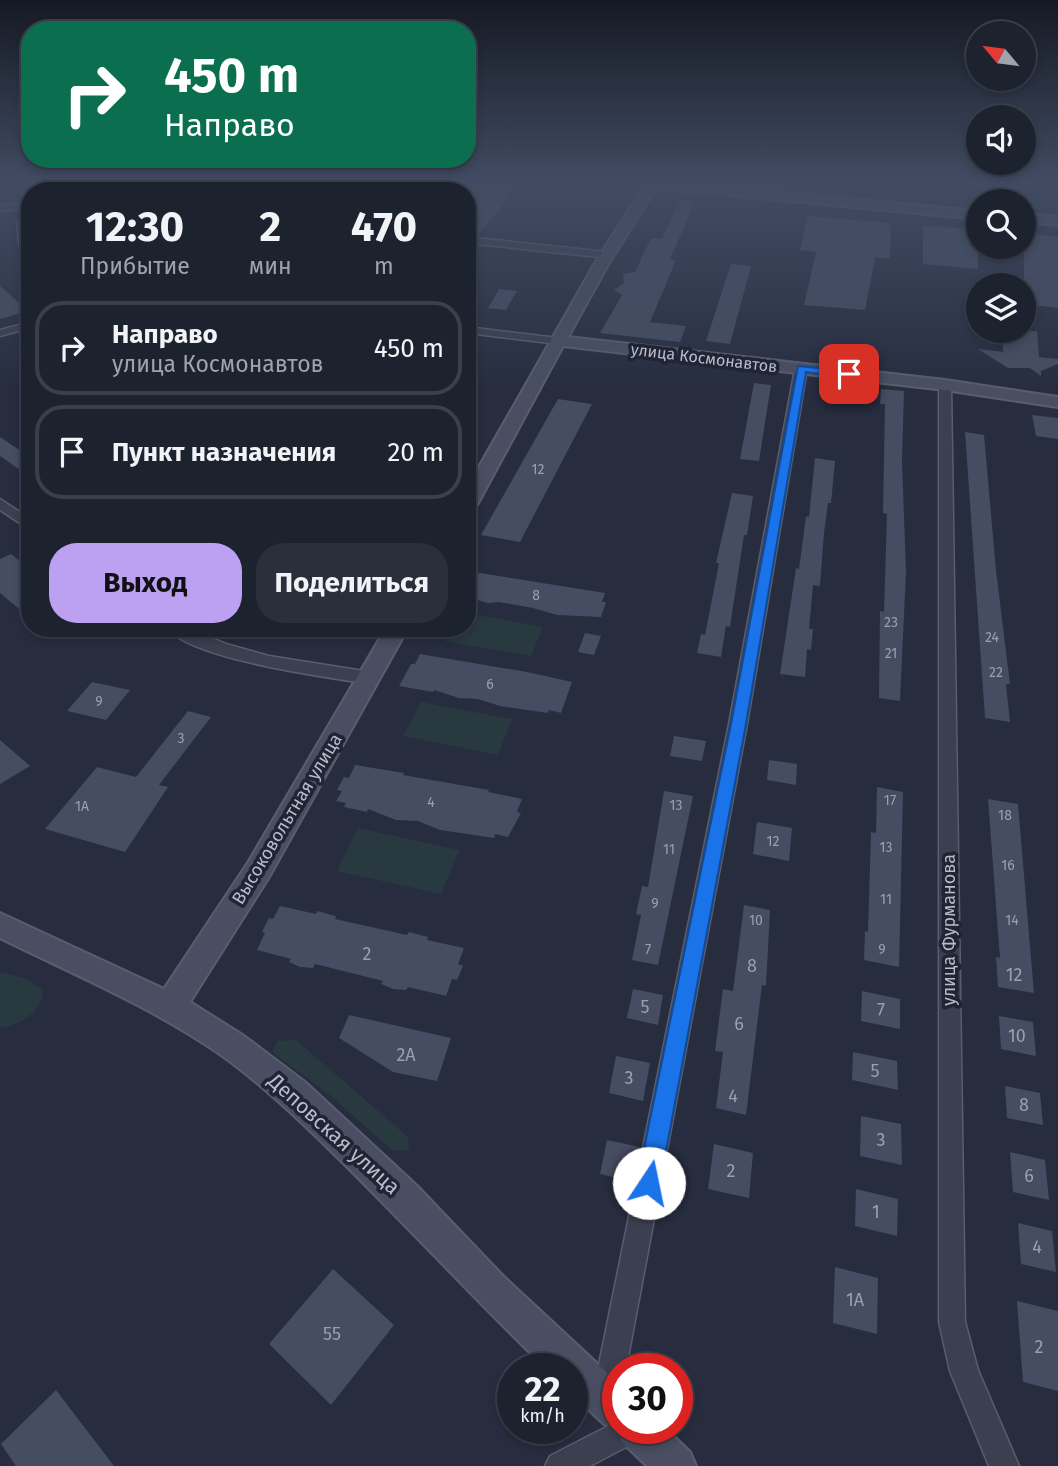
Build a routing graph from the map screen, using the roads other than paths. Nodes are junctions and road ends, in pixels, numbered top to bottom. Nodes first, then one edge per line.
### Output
1 (574, 251) edge
2 (609, 251) edge
3 (607, 255) junction
4 (21, 327) edge
5 (476, 331) edge
6 (0, 333) edge
7 (558, 341) junction
8 (802, 369) junction
9 (945, 385) junction
10 (1058, 402) edge
11 (476, 489) edge
12 (0, 503) edge
13 (21, 519) edge
14 (190, 637) edge
15 (392, 637) edge
16 (370, 678) junction
17 (0, 926) edge
18 (170, 1006) junction
19 (622, 1353) edge
20 (602, 1395) edge
21 (603, 1444) edge
22 (652, 1444) edge
23 (560, 1466) edge
24 (676, 1466) edge
25 (1004, 1466) edge

1 - 3 street
2 - 3 street
3 - 7 street
4 - 6 street
5 - 7 street
7 - 8 street, улица Космонавтов
7 - 11 street
8 - 9 street, улица Космонавтов
8 - 19 street
9 - 10 street, улица Космонавтов
9 - 25 street, улица Фурманова
12 - 13 street
14 - 16 street
15 - 16 street, Высоковольтная улица
16 - 18 street, Высоковольтная улица
17 - 18 street, Деповская улица
18 - 20 street, Деповская улица
21 - 23 street
22 - 24 street

